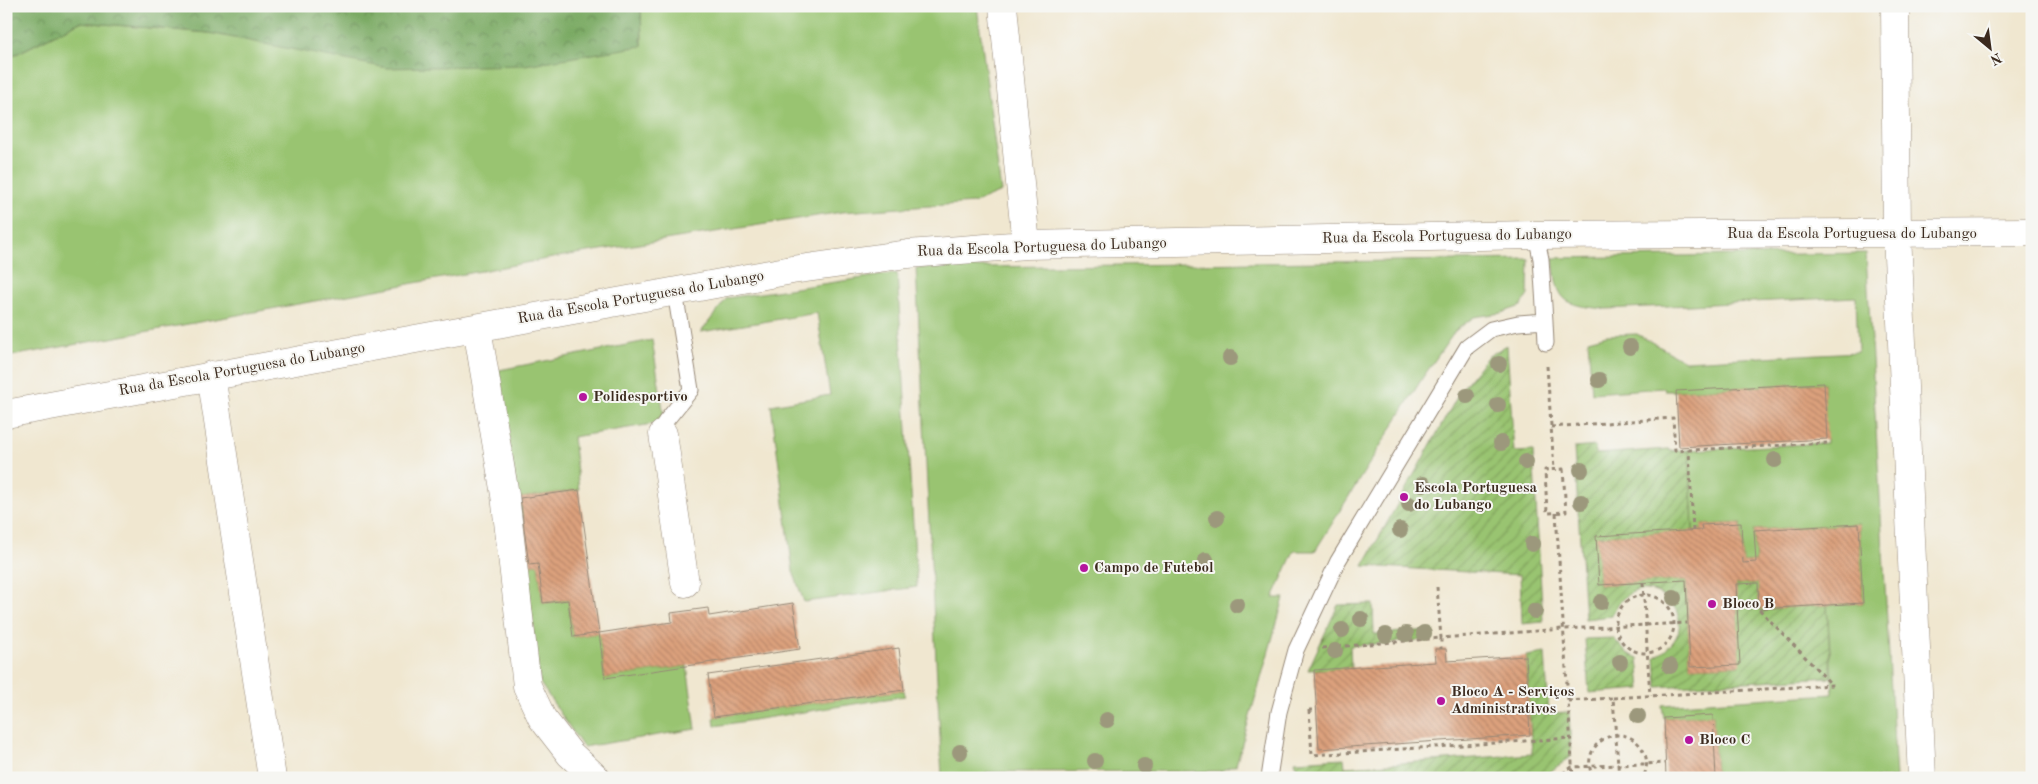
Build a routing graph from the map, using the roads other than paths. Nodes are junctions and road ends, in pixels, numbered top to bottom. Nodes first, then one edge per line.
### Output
1 (1003, 6) edge
2 (1895, 6) edge
3 (2032, 232) edge
4 (1897, 234) junction
5 (1536, 235) junction
6 (1026, 245) junction
7 (674, 292) junction
8 (1544, 321) junction
9 (477, 328) junction
10 (1546, 342) dead end
11 (212, 375) junction
12 (6, 414) edge
13 (663, 434) joint
14 (685, 583) dead end
15 (272, 778) edge
16 (596, 778) edge
17 (1269, 778) edge
18 (1922, 778) edge

1 - 6 street
2 - 4 street
3 - 4 street, Rua da Escola Portuguesa do Lubango
4 - 5 street, Rua da Escola Portuguesa do Lubango
4 - 18 street
5 - 6 street, Rua da Escola Portuguesa do Lubango
5 - 8 lane
6 - 7 street, Rua da Escola Portuguesa do Lubango
7 - 9 street, Rua da Escola Portuguesa do Lubango
7 - 13 lane
8 - 10 lane
8 - 17 lane
9 - 11 street, Rua da Escola Portuguesa do Lubango
9 - 16 street
11 - 12 street, Rua da Escola Portuguesa do Lubango
11 - 15 street
13 - 14 street

